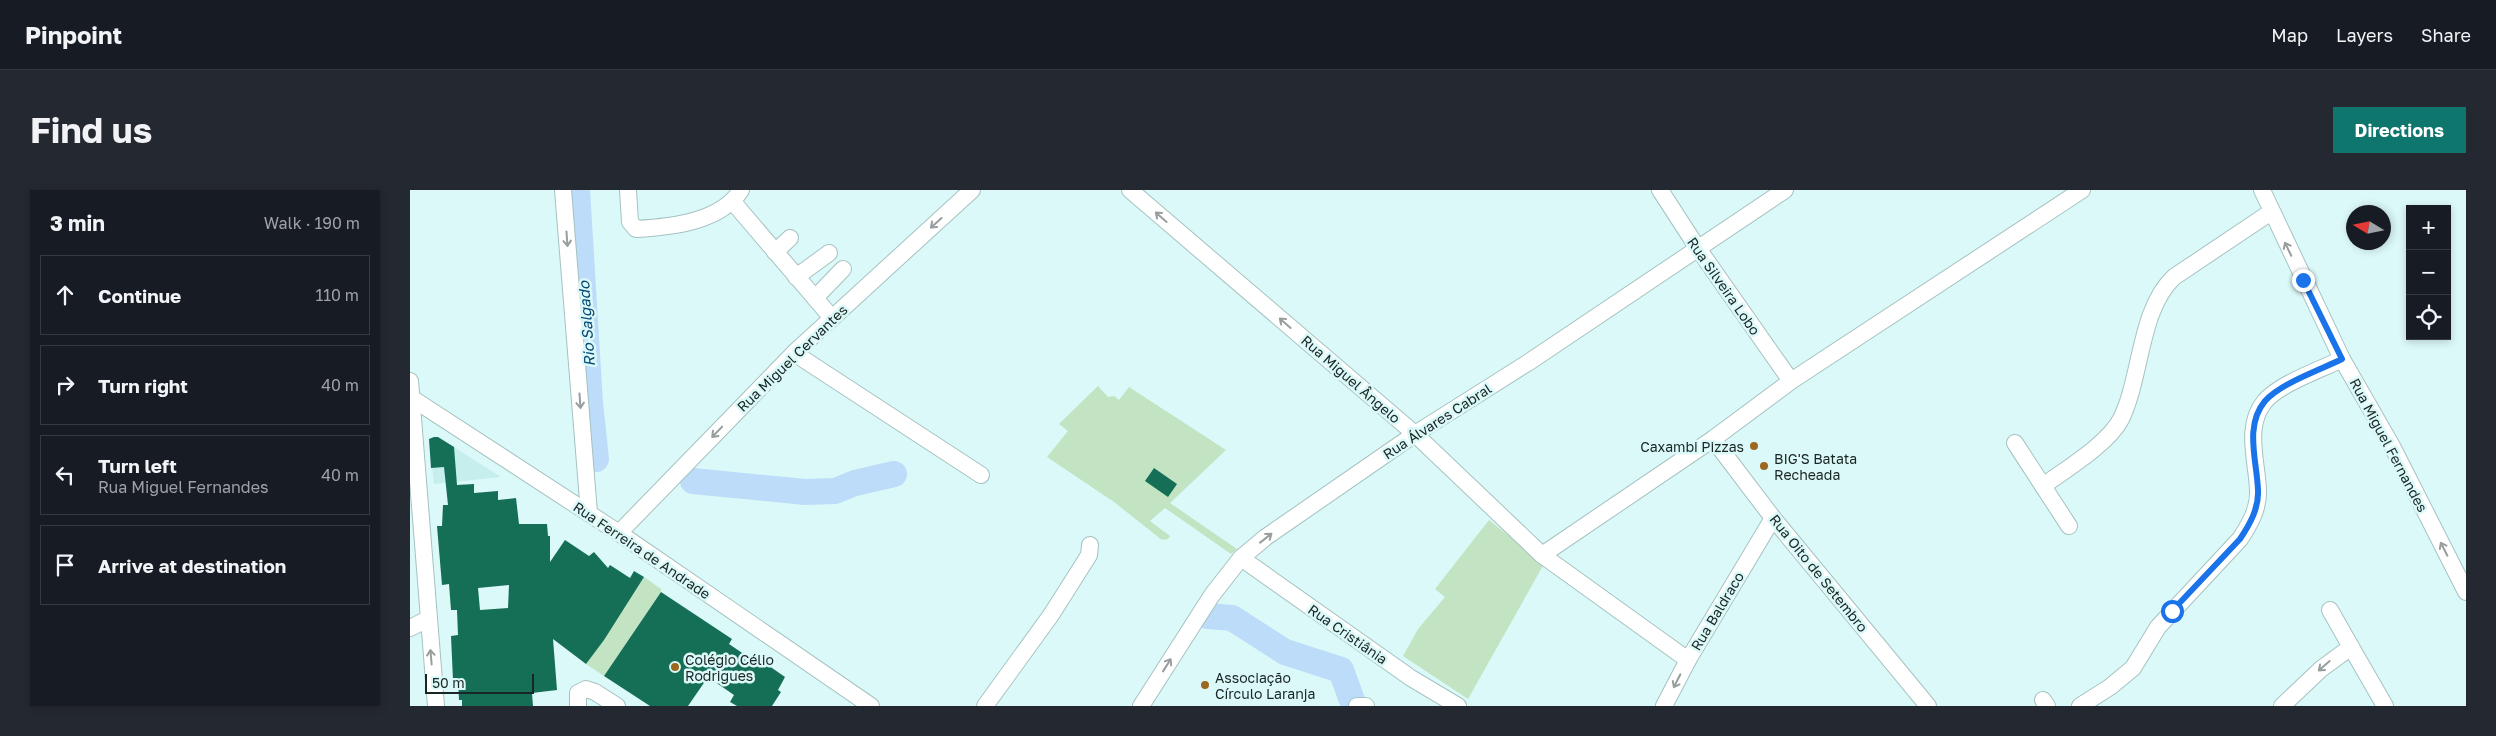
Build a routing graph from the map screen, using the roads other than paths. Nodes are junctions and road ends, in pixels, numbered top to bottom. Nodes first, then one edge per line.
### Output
1 (564, 190) edge
2 (628, 190) edge
3 (972, 190) edge
4 (1130, 190) edge
5 (1660, 190) edge
6 (1785, 190) edge
7 (2082, 190) edge
8 (2262, 190) edge
9 (737, 196) edge
10 (2271, 212) junction
11 (790, 238) dead end
12 (1697, 247) junction
13 (775, 252) junction
14 (829, 253) dead end
15 (843, 269) dead end
16 (796, 277) junction
17 (815, 298) junction
18 (832, 318) junction
19 (794, 353) junction
20 (2342, 359) junction
21 (410, 381) edge
22 (1791, 381) junction
23 (411, 398) edge
24 (1415, 434) junction
25 (1712, 438) junction
26 (2015, 444) dead end
27 (981, 475) dead end
28 (2043, 486) junction
29 (589, 513) junction
30 (1773, 518) junction
31 (2069, 526) dead end
32 (619, 533) junction
33 (1090, 545) dead end
34 (1542, 555) junction
35 (1241, 558) junction
36 (2466, 592) edge
37 (2330, 610) dead end
38 (428, 619) junction
39 (410, 628) edge
40 (2350, 647) junction
41 (1688, 660) junction
42 (436, 706) edge
43 (578, 706) edge
44 (617, 706) edge
45 (870, 706) edge
46 (985, 706) edge
47 (1141, 706) edge
48 (1458, 706) edge
49 (1664, 706) edge
50 (1928, 706) edge
51 (2080, 706) edge
52 (2282, 706) edge
53 (2385, 706) edge

1 -> 29 street
2 - 9 street
3 -> 18 street, Rua Miguel Cervantes
24 -> 4 street, Rua Miguel Ângelo
5 - 12 street, Rua Silveira Lobo
6 - 12 street, Rua Álvares Cabral
7 - 22 street
8 - 10 street, Rua Miguel Fernandes
9 - 13 street
20 -> 10 street, Rua Miguel Fernandes
10 - 28 street
11 - 13 street
12 - 22 street, Rua Silveira Lobo
12 - 24 street, Rua Álvares Cabral
13 - 16 street
14 - 16 street
15 - 17 street
16 - 17 street
17 - 18 street
18 - 19 street, Rua Miguel Cervantes
19 - 27 street
19 -> 32 street, Rua Miguel Cervantes
36 -> 20 street, Rua Miguel Fernandes
20 - 51 street
21 - 23 street
22 - 25 street
23 - 29 street, Rua Ferreira de Andrade
23 - 38 street
24 - 34 street, Rua Miguel Ângelo
35 -> 24 street, Rua Álvares Cabral
25 - 30 street, Rua Oito de Setembro
25 - 34 street
26 - 28 street
28 - 31 street
29 - 32 street, Rua Ferreira de Andrade
30 - 41 street, Rua Baldraco
30 - 50 street, Rua Oito de Setembro
32 - 45 street, Rua Ferreira de Andrade
33 - 46 street
34 - 41 street, Rua Miguel Ângelo
47 -> 35 street, Rua Álvares Cabral
35 - 48 street, Rua Cristiânia
37 - 40 street
38 - 39 street
42 -> 38 street
40 -> 52 street
40 - 53 street
41 -> 49 street, Rua Baldraco
43 - 44 street

